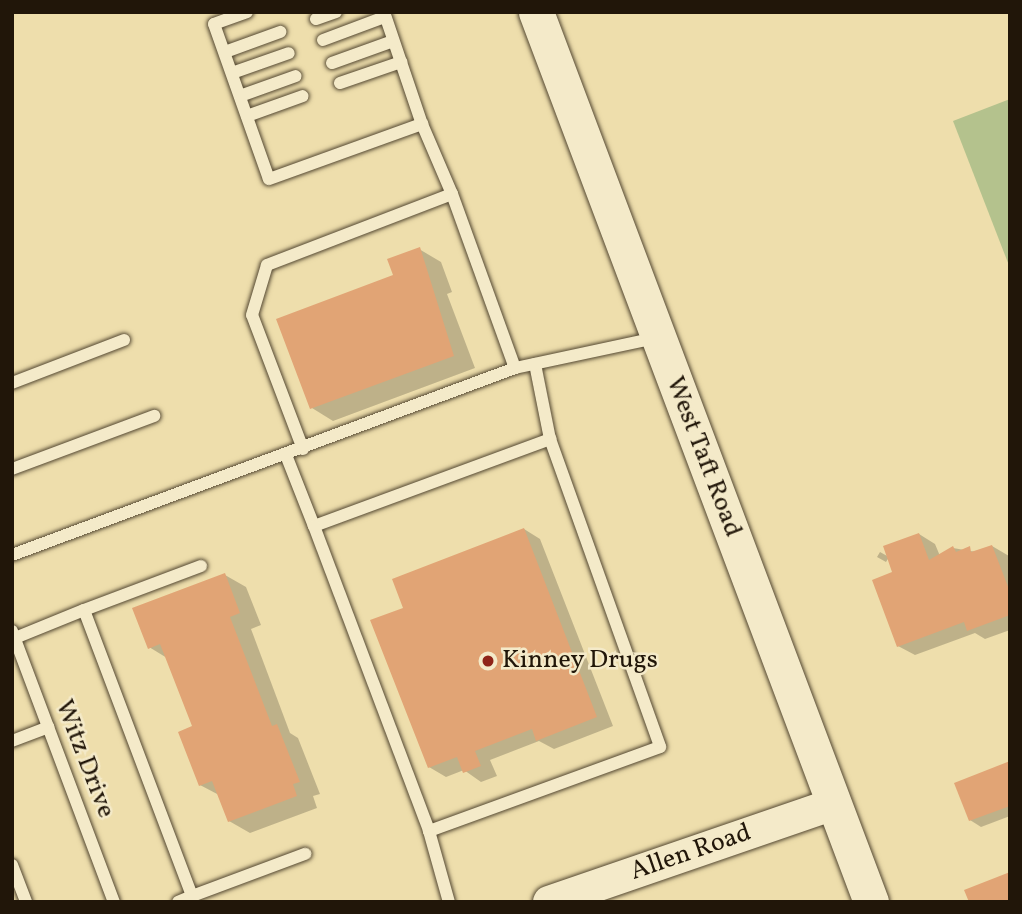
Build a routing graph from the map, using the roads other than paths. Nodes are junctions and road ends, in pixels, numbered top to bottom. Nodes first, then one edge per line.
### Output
1 (247, 12) edge
2 (336, 12) edge
3 (536, 12) edge
4 (385, 15) edge
5 (316, 19) dead end
6 (280, 32) dead end
7 (323, 40) dead end
8 (393, 41) junction
9 (225, 52) junction
10 (289, 52) dead end
11 (401, 62) junction
12 (332, 63) dead end
13 (232, 73) junction
14 (296, 76) dead end
15 (340, 83) dead end
16 (240, 96) junction
17 (303, 96) dead end
18 (247, 116) junction
19 (422, 124) junction
20 (452, 194) junction
21 (659, 337) junction
22 (124, 340) dead end
23 (535, 364) junction
24 (516, 368) junction
25 (12, 383) edge
26 (154, 416) dead end
27 (550, 439) junction
28 (303, 449) junction
29 (286, 455) junction
30 (12, 469) edge
31 (314, 526) junction
32 (12, 555) edge
33 (201, 566) dead end
34 (84, 610) junction
35 (14, 641) edge
36 (48, 727) junction
37 (12, 741) edge
38 (834, 804) junction
39 (429, 831) junction
40 (305, 854) dead end
41 (12, 864) edge
42 (192, 896) junction
43 (26, 902) edge
44 (114, 902) edge
45 (178, 902) edge
46 (449, 902) edge
47 (549, 902) edge
48 (871, 902) edge

1 - 9 lane
2 - 5 lane
3 - 21 main road, West Taft Road
4 - 7 lane
4 - 8 lane
6 - 9 lane
8 - 11 lane
8 - 12 lane
9 - 13 lane
10 - 13 lane
11 - 15 lane
11 - 19 lane
13 - 16 lane
14 - 16 lane
16 - 18 lane
17 - 18 lane
18 - 19 lane
19 - 20 lane
20 - 24 lane
20 - 28 lane
21 - 23 lane
21 - 38 main road, West Taft Road
22 - 25 lane
23 - 24 lane
23 - 27 lane
24 - 28 lane
26 - 30 lane
27 - 31 lane
27 - 39 lane
28 - 29 lane
29 - 31 lane
29 - 32 lane
31 - 39 lane
33 - 34 lane
34 - 35 lane
34 - 42 lane
35 - 36 lane, Witz Drive
36 - 37 lane
36 - 44 lane, Witz Drive
38 - 47 street, Allen Road
38 - 48 main road, West Taft Road
39 - 46 lane
40 - 42 lane
41 - 43 lane
42 - 45 lane

